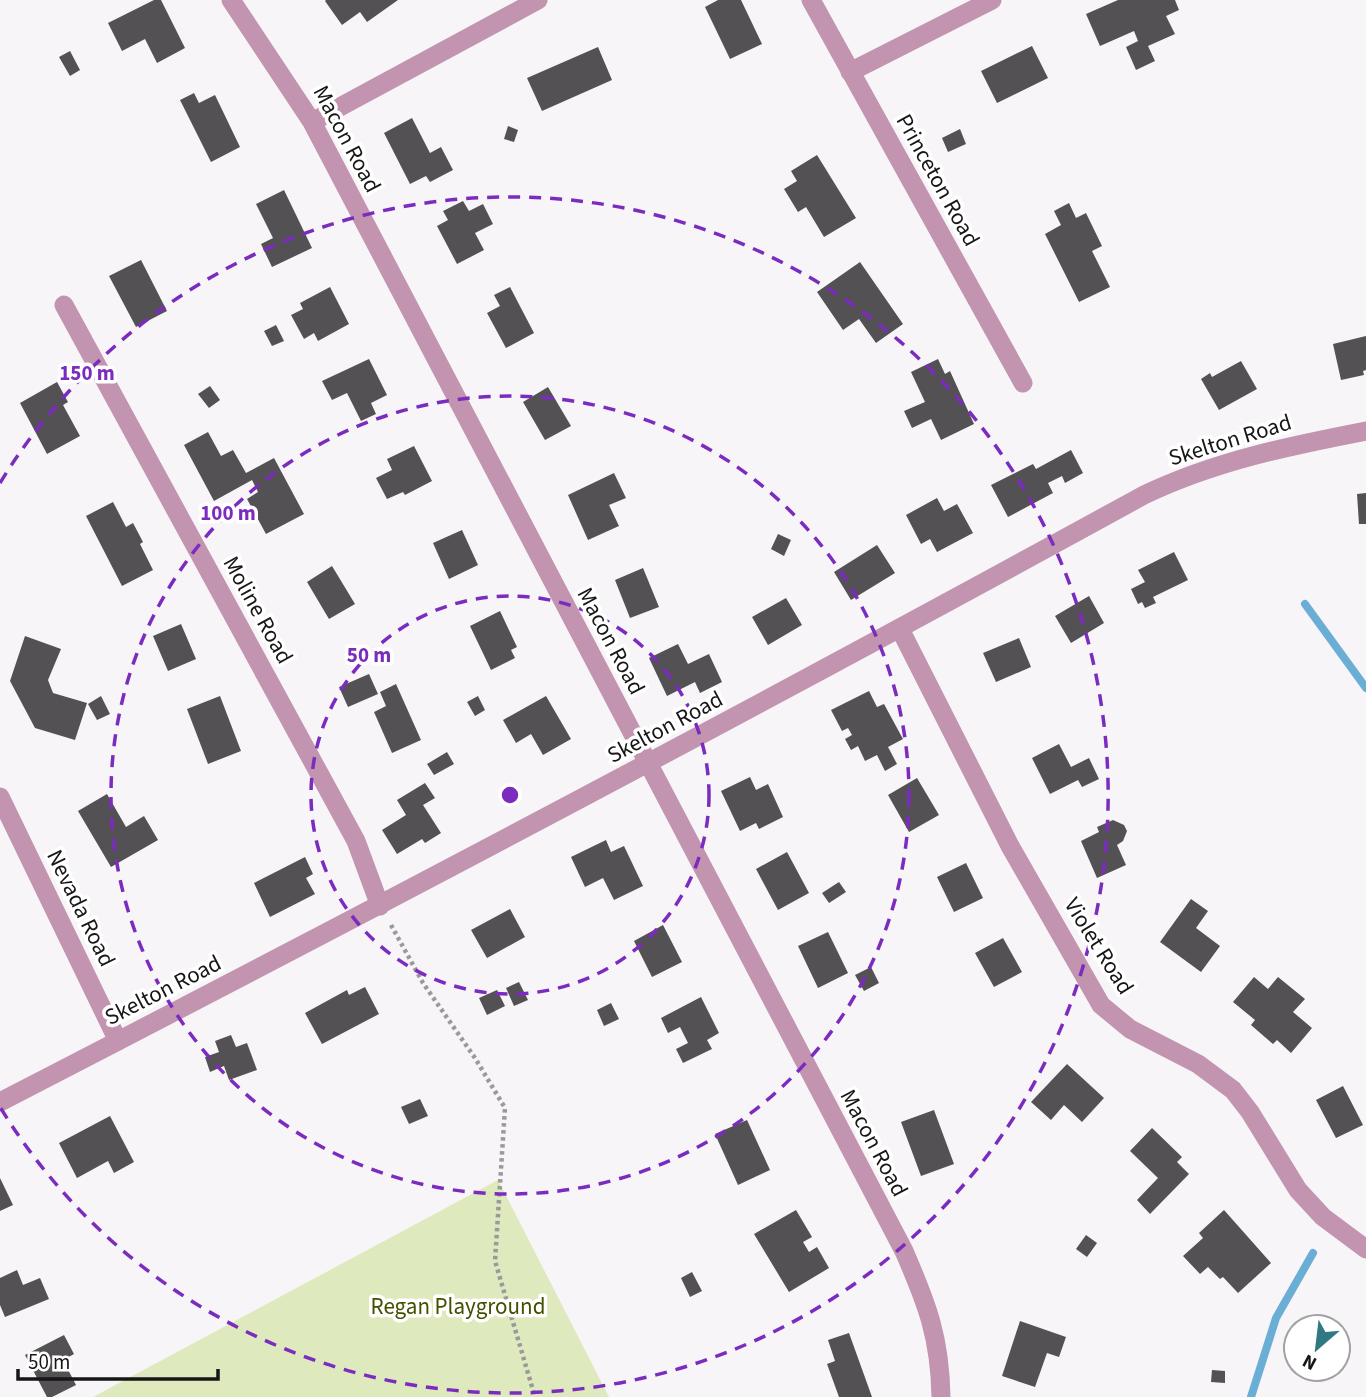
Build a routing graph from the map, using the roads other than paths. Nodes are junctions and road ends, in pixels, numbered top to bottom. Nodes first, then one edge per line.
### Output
1 (231, 0) edge
2 (538, 0) edge
3 (811, 0) edge
4 (992, 0) edge
5 (850, 72) junction
6 (312, 122) junction
7 (64, 305) dead end
8 (1023, 383) dead end
9 (1366, 430) edge
10 (900, 629) junction
11 (648, 764) junction
12 (0, 797) edge
13 (380, 906) junction
14 (118, 1041) junction
15 (0, 1102) edge
16 (1366, 1249) edge
17 (941, 1397) edge

1 - 6 street, Macon Road
2 - 6 street
3 - 5 street, Princeton Road
4 - 5 street
5 - 8 street, Princeton Road
6 - 11 street, Macon Road
7 - 13 street, Moline Road
9 - 10 street, Skelton Road
10 - 11 street, Skelton Road
10 - 16 street, Violet Road
11 - 13 street, Skelton Road
11 - 17 street, Macon Road
12 - 14 street, Nevada Road
13 - 14 street, Skelton Road
14 - 15 street, Skelton Road

